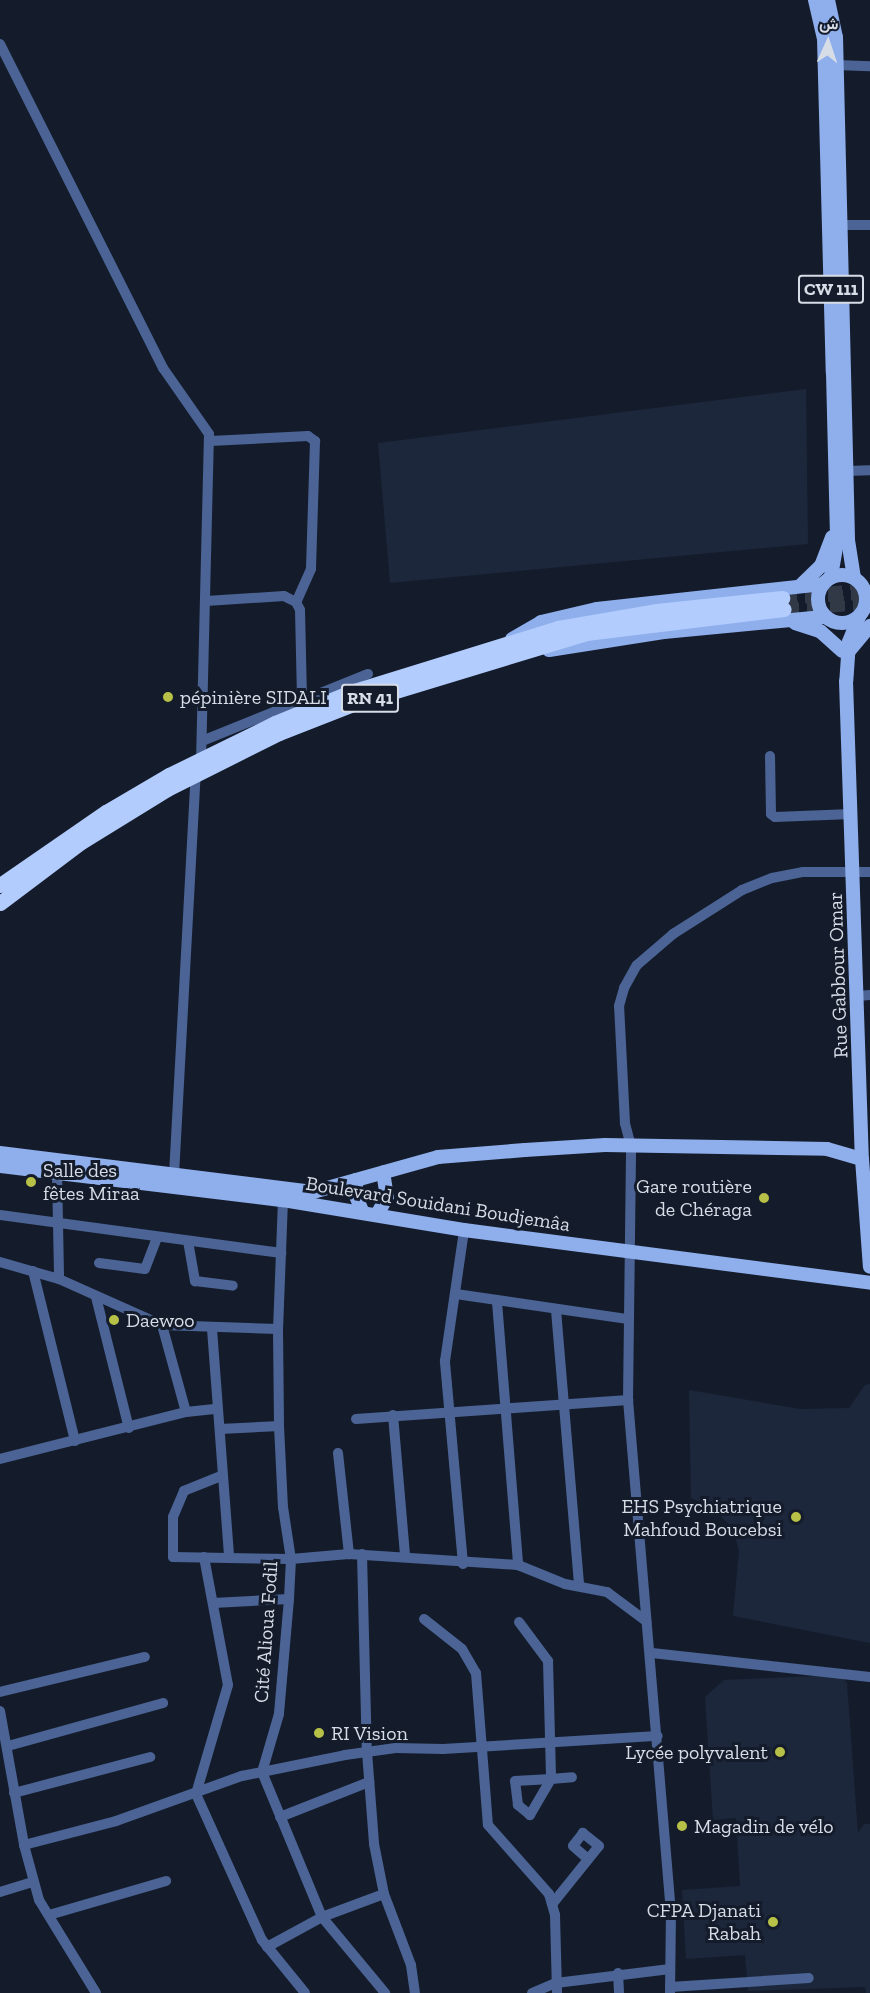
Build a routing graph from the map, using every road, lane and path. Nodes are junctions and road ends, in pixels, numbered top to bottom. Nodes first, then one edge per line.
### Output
1 (825, 4) edge
2 (0, 44) edge
3 (836, 65) junction
4 (870, 66) edge
5 (840, 225) junction
6 (870, 225) edge
7 (210, 441) junction
8 (870, 470) edge
9 (846, 471) junction
10 (837, 508) junction
11 (860, 579) edge
12 (827, 581) junction
13 (800, 586) junction
14 (206, 601) junction
15 (296, 602) junction
16 (784, 609) junction
17 (865, 618) edge
18 (827, 619) junction
19 (510, 647) junction
20 (845, 652) junction
21 (368, 674) dead end
22 (302, 701) junction
23 (202, 741) junction
24 (770, 756) dead end
25 (199, 766) junction
26 (852, 814) junction
27 (855, 870) junction
28 (870, 872) edge
29 (0, 885) edge
30 (0, 903) edge
31 (864, 996) edge
32 (866, 1133) edge
33 (630, 1146) junction
34 (0, 1153) edge
35 (862, 1159) junction
36 (0, 1166) edge
37 (57, 1172) junction
38 (383, 1172) junction
39 (174, 1175) junction
40 (356, 1180) junction
41 (283, 1200) junction
42 (362, 1211) junction
43 (378, 1213) junction
44 (0, 1215) edge
45 (56, 1223) junction
46 (464, 1230) junction
47 (157, 1237) junction
48 (188, 1241) junction
49 (629, 1251) junction
50 (281, 1253) junction
51 (0, 1262) edge
52 (99, 1263) dead end
53 (869, 1264) edge
54 (33, 1271) junction
55 (59, 1279) junction
56 (845, 1281) junction
57 (870, 1283) edge
58 (233, 1286) dead end
59 (456, 1294) junction
60 (96, 1297) junction
61 (497, 1302) junction
62 (556, 1310) junction
63 (628, 1319) junction
64 (162, 1325) junction
65 (212, 1329) junction
66 (278, 1329) junction
67 (628, 1400) junction
68 (563, 1402) junction
69 (504, 1406) junction
70 (218, 1409) junction
71 (449, 1410) junction
72 (186, 1412) junction
73 (393, 1415) junction
74 (356, 1419) dead end
75 (279, 1426) junction
76 (129, 1428) junction
77 (220, 1429) junction
78 (75, 1441) junction
79 (338, 1454) dead end
80 (0, 1459) edge
81 (221, 1476) junction
82 (349, 1554) junction
83 (362, 1554) junction
84 (405, 1555) junction
85 (229, 1556) junction
86 (204, 1557) junction
87 (291, 1559) junction
88 (463, 1564) junction
89 (518, 1565) junction
90 (579, 1586) junction
91 (289, 1599) junction
92 (213, 1603) junction
93 (424, 1618) dead end
94 (519, 1622) dead end
95 (646, 1622) junction
96 (652, 1653) junction
97 (146, 1657) dead end
98 (870, 1677) edge
99 (0, 1692) edge
100 (163, 1703) dead end
101 (0, 1711) edge
102 (658, 1736) junction
103 (551, 1741) junction
104 (8, 1746) junction
105 (481, 1747) junction
106 (367, 1752) junction
107 (150, 1757) dead end
108 (262, 1772) junction
109 (572, 1777) dead end
110 (369, 1782) junction
111 (14, 1793) junction
112 (196, 1794) junction
113 (280, 1817) junction
114 (24, 1845) junction
115 (588, 1859) dead end
116 (166, 1881) dead end
117 (33, 1882) junction
118 (0, 1892) edge
119 (384, 1894) junction
120 (553, 1903) junction
121 (49, 1915) junction
122 (322, 1917) junction
123 (267, 1947) junction
124 (670, 1969) junction
125 (618, 1973) junction
126 (809, 1978) dead end
127 (556, 1988) edge
128 (670, 1990) edge
129 (96, 1993) edge
130 (305, 1993) edge
131 (385, 1993) edge
132 (415, 1993) edge
133 (532, 1993) edge
134 (619, 1993) edge

1 - 3 main road, CW 111
1 - 10 main road, CW 111
2 - 7 street
3 - 4 street
3 - 5 main road, CW 111
5 - 6 street
5 - 9 main road, CW 111
7 - 14 street
7 - 15 street
8 - 9 street
9 - 11 main road, CW 111
10 - 12 main road, CW 111
10 - 13 main road
11 - 12 main road
11 - 17 main road
12 - 13 main road
12 - 18 main road
13 - 19 main road
14 - 15 street
14 - 23 street
15 - 22 street
16 - 18 main road
16 - 19 highway, RN 41
16 - 20 main road
17 - 18 main road
17 - 20 main road, Rue Gabbour Omar
18 - 20 main road, Rue Gabbour Omar
19 - 25 highway, RN 41
20 - 26 main road, Rue Gabbour Omar
21 - 22 street
22 - 23 street
23 - 25 street
24 - 26 street
25 - 29 highway, RN 41
25 - 30 highway, RN 41
25 - 39 street
26 - 27 main road, Rue Gabbour Omar
27 - 28 street
27 - 31 main road, Rue Gabbour Omar
27 - 33 street
31 - 32 main road, Rue Gabbour Omar
32 - 35 main road, Rue Gabbour Omar
33 - 35 main road, Boulevard Souidani Boudjemâa
33 - 38 main road, Boulevard Souidani Boudjemâa
33 - 49 street
34 - 39 main road, Boulevard Souidani Boudjemâa
35 - 53 main road, Rue Gabbour Omar
36 - 37 main road, Boulevard Souidani Boudjemâa
37 - 41 main road, Boulevard Souidani Boudjemâa
37 - 45 street
38 - 40 main road, Boulevard Souidani Boudjemâa
38 - 43 main road
39 - 40 main road, Boulevard Souidani Boudjemâa
40 - 42 main road
41 - 42 main road, Boulevard Souidani Boudjemâa
41 - 50 street, Cité Alioua Fodil
42 - 43 main road, Boulevard Souidani Boudjemâa
43 - 46 main road, Boulevard Souidani Boudjemâa
44 - 45 street
45 - 47 street
45 - 55 street
46 - 49 main road, Boulevard Souidani Boudjemâa
46 - 59 street
47 - 48 street
47 - 52 street
48 - 50 street
48 - 58 street
49 - 56 main road, Boulevard Souidani Boudjemâa
49 - 63 street
50 - 66 street, Cité Alioua Fodil
51 - 54 street
53 - 56 main road
54 - 55 street
54 - 78 street
55 - 60 street
56 - 57 main road, Boulevard Souidani Boudjemâa
59 - 61 street
59 - 71 street
60 - 64 street
60 - 76 street
61 - 62 street
61 - 69 street
62 - 63 street
62 - 68 street
63 - 67 street
64 - 65 street
64 - 72 street
65 - 66 street
65 - 70 street
66 - 75 street, Cité Alioua Fodil
67 - 68 street
67 - 95 street
68 - 69 street
68 - 90 street
69 - 71 street
69 - 89 street
70 - 72 street
70 - 77 street
71 - 73 street
71 - 88 street
72 - 76 street
73 - 74 street
73 - 84 street
75 - 77 street
75 - 87 street, Cité Alioua Fodil
76 - 78 street
77 - 81 street
78 - 80 street
79 - 82 street
81 - 85 street
81 - 86 street
82 - 83 street
82 - 87 street
83 - 84 street
83 - 106 street
84 - 88 street
85 - 86 street
85 - 87 street
86 - 92 street
87 - 91 street, Cité Alioua Fodil
88 - 89 street
89 - 90 street
90 - 95 street
91 - 92 street
91 - 108 street, Cité Alioua Fodil
92 - 112 street
93 - 105 street
94 - 103 street
95 - 96 street
96 - 98 street
96 - 102 street
97 - 99 street
100 - 104 street
101 - 104 street
102 - 103 street
102 - 124 street
103 - 105 street
103 - 109 street
104 - 111 street
105 - 106 street
105 - 120 street
106 - 108 street
106 - 110 street
107 - 111 street
108 - 112 street
108 - 113 street
110 - 113 street
110 - 119 street
111 - 114 street
112 - 114 street
112 - 123 street
113 - 122 street
114 - 117 street
115 - 120 street
116 - 121 street
117 - 118 street
117 - 121 street
119 - 122 street
119 - 132 street
120 - 127 street
121 - 129 street
122 - 123 street
122 - 131 street
123 - 130 street
124 - 125 street
124 - 128 street
125 - 127 street
125 - 134 street
126 - 128 street
127 - 133 street

